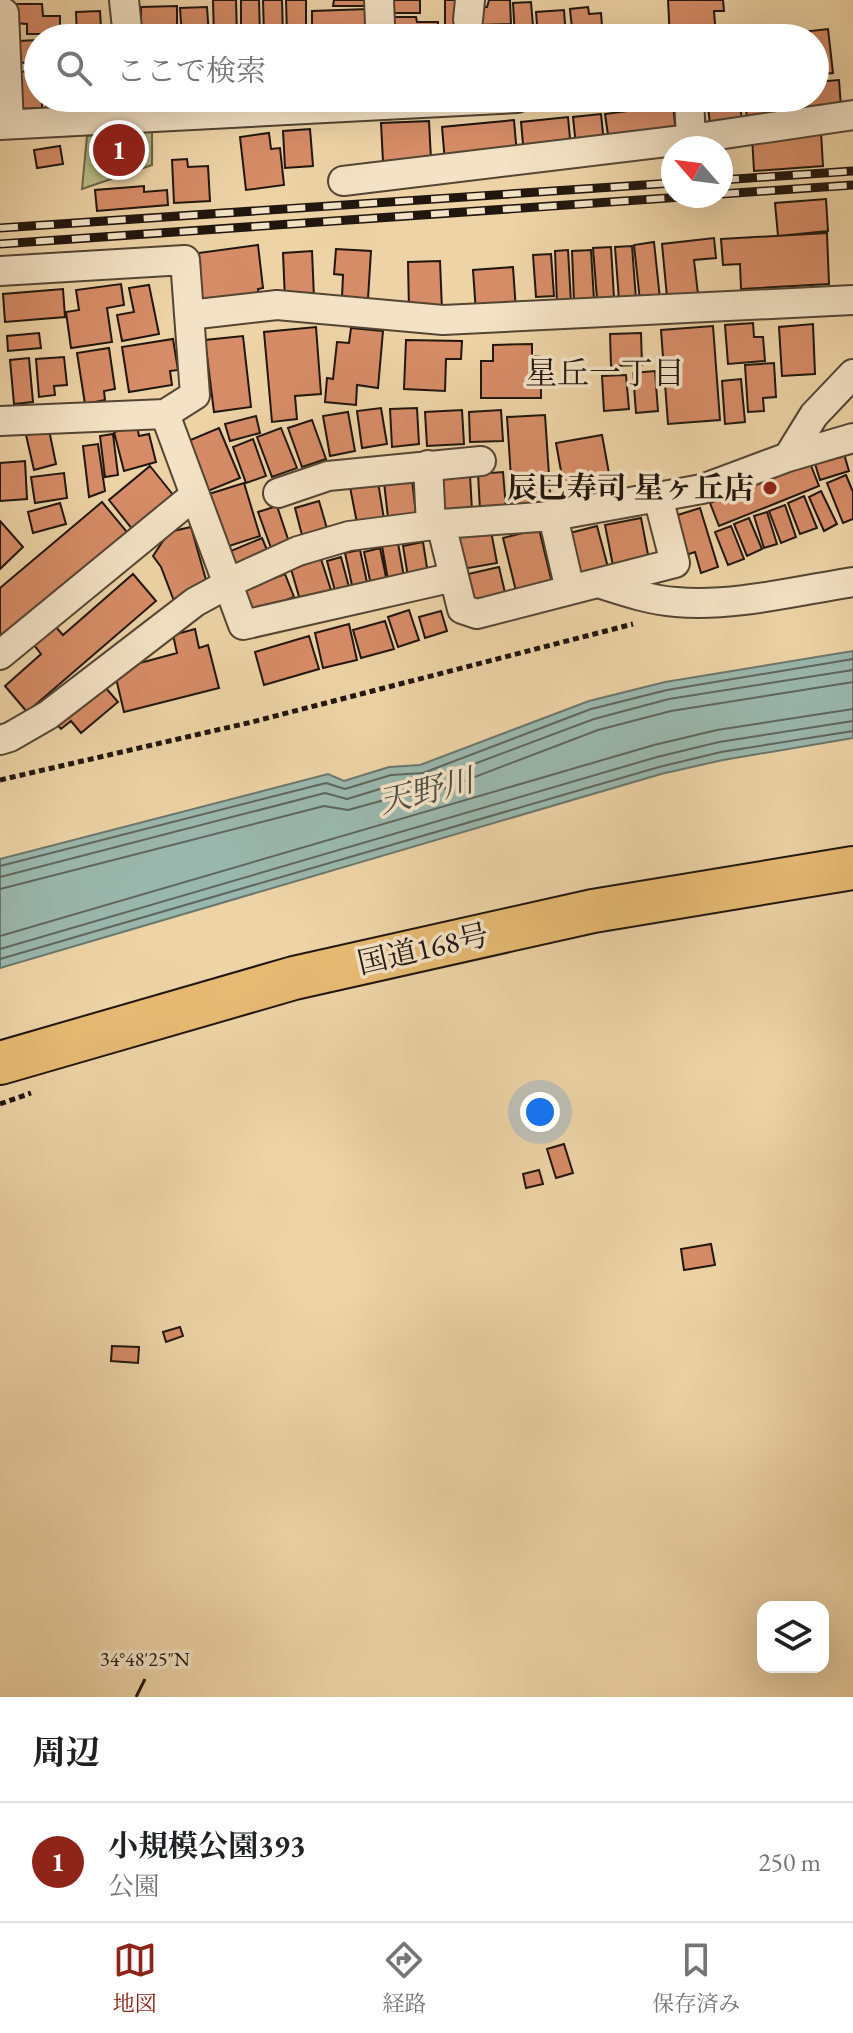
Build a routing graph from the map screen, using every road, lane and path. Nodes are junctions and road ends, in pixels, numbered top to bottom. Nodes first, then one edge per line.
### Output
1 (124, 0) edge
2 (4, 13) dead end
3 (127, 24) edge
4 (104, 112) edge
5 (690, 112) edge
6 (853, 115) edge
7 (4, 125) edge
8 (691, 136) edge
9 (711, 136) edge
10 (661, 143) edge
11 (343, 181) dead end
12 (0, 271) edge
13 (853, 300) edge
14 (189, 315) junction
15 (853, 374) edge
16 (165, 414) junction
17 (0, 421) edge
18 (853, 438) edge
19 (788, 457) junction
20 (481, 461) dead end
21 (428, 465) junction
22 (278, 493) dead end
23 (195, 495) junction
24 (658, 497) junction
25 (553, 516) junction
26 (436, 525) junction
27 (454, 577) junction
28 (853, 582) edge
29 (598, 583) junction
30 (228, 584) junction
31 (570, 590) junction
32 (675, 602) junction
33 (0, 655) edge
34 (0, 740) edge
35 (0, 780) edge
36 (853, 868) edge
37 (0, 1063) edge

1 - 3 street
2 - 7 street
4 - 7 street
5 - 8 street
6 - 9 street
10 - 11 street
12 - 14 street
13 - 14 street
14 - 16 street
15 - 19 street
16 - 17 street
16 - 23 street
18 - 19 street
19 - 24 street
20 - 21 street
21 - 22 street
21 - 26 street
23 - 30 street
23 - 33 street
24 - 25 street
24 - 29 street
25 - 26 street
25 - 31 street
26 - 27 street
26 - 30 street
27 - 30 street
27 - 31 street
28 - 32 street
29 - 31 street
29 - 32 street
30 - 34 street
32 - 35 path
36 - 37 highway, 国道168号

